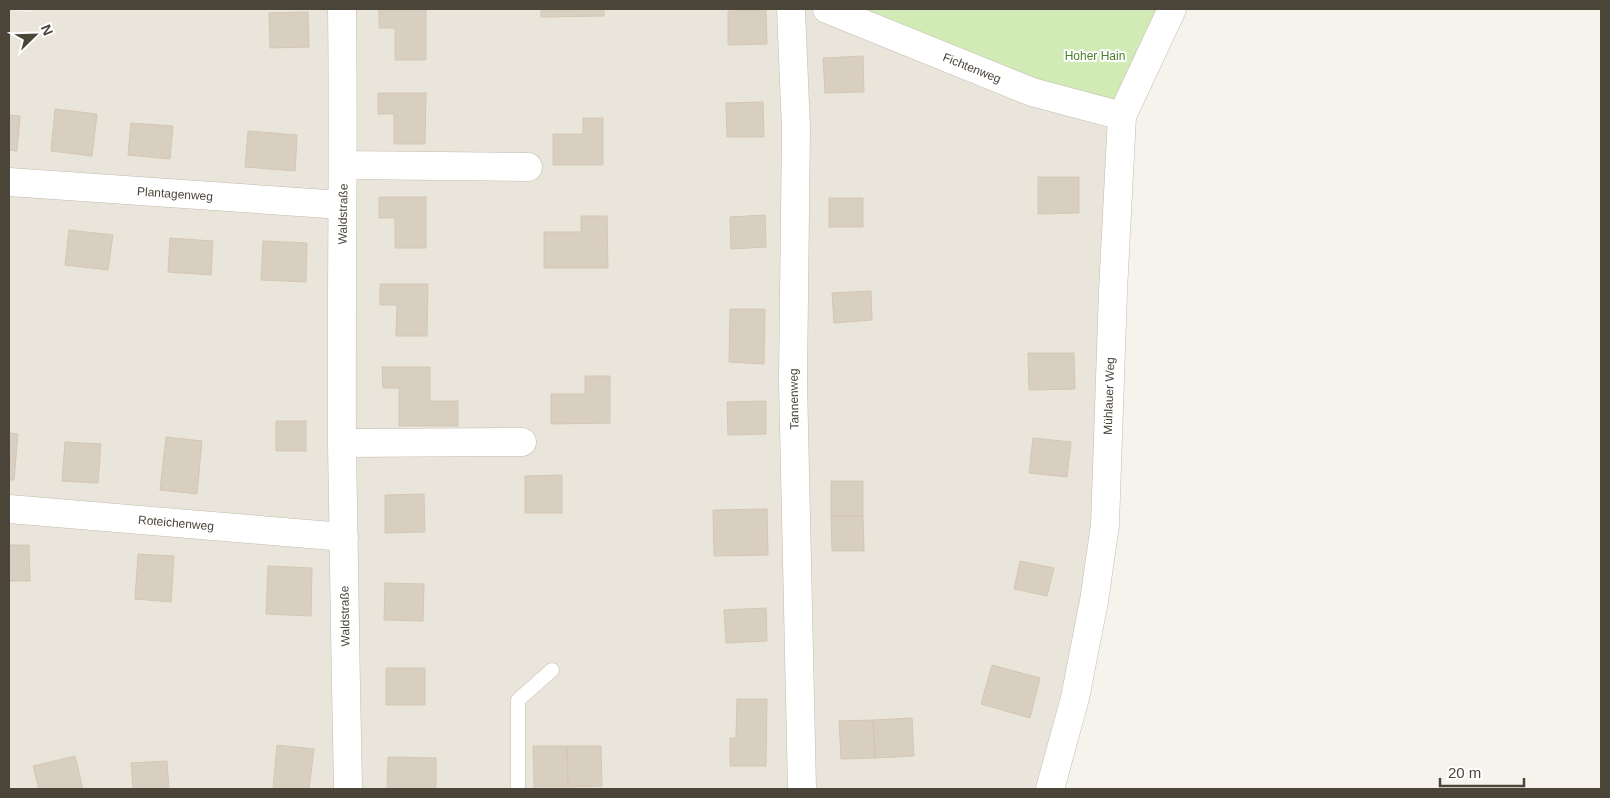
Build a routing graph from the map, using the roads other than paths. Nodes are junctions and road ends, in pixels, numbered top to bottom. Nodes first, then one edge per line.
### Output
1 (342, 9) edge
2 (791, 9) edge
3 (827, 9) edge
4 (1172, 9) edge
5 (1122, 116) junction
6 (344, 165) junction
7 (528, 167) dead end
8 (9, 182) edge
9 (342, 205) junction
10 (522, 442) dead end
11 (342, 444) junction
12 (9, 509) edge
13 (344, 537) junction
14 (552, 670) dead end
15 (348, 789) edge
16 (518, 789) edge
17 (802, 789) edge
18 (1050, 789) edge

1 - 6 street, Waldstraße
2 - 17 street, Tannenweg
3 - 5 street, Fichtenweg
4 - 5 street, Mühlauer Weg
5 - 18 street, Mühlauer Weg
6 - 7 street, Waldstraße
6 - 9 street, Waldstraße
8 - 9 street, Plantagenweg
9 - 11 street, Waldstraße
10 - 11 street
11 - 13 street, Waldstraße
12 - 13 street, Roteichenweg
13 - 15 street, Waldstraße
14 - 16 lane

